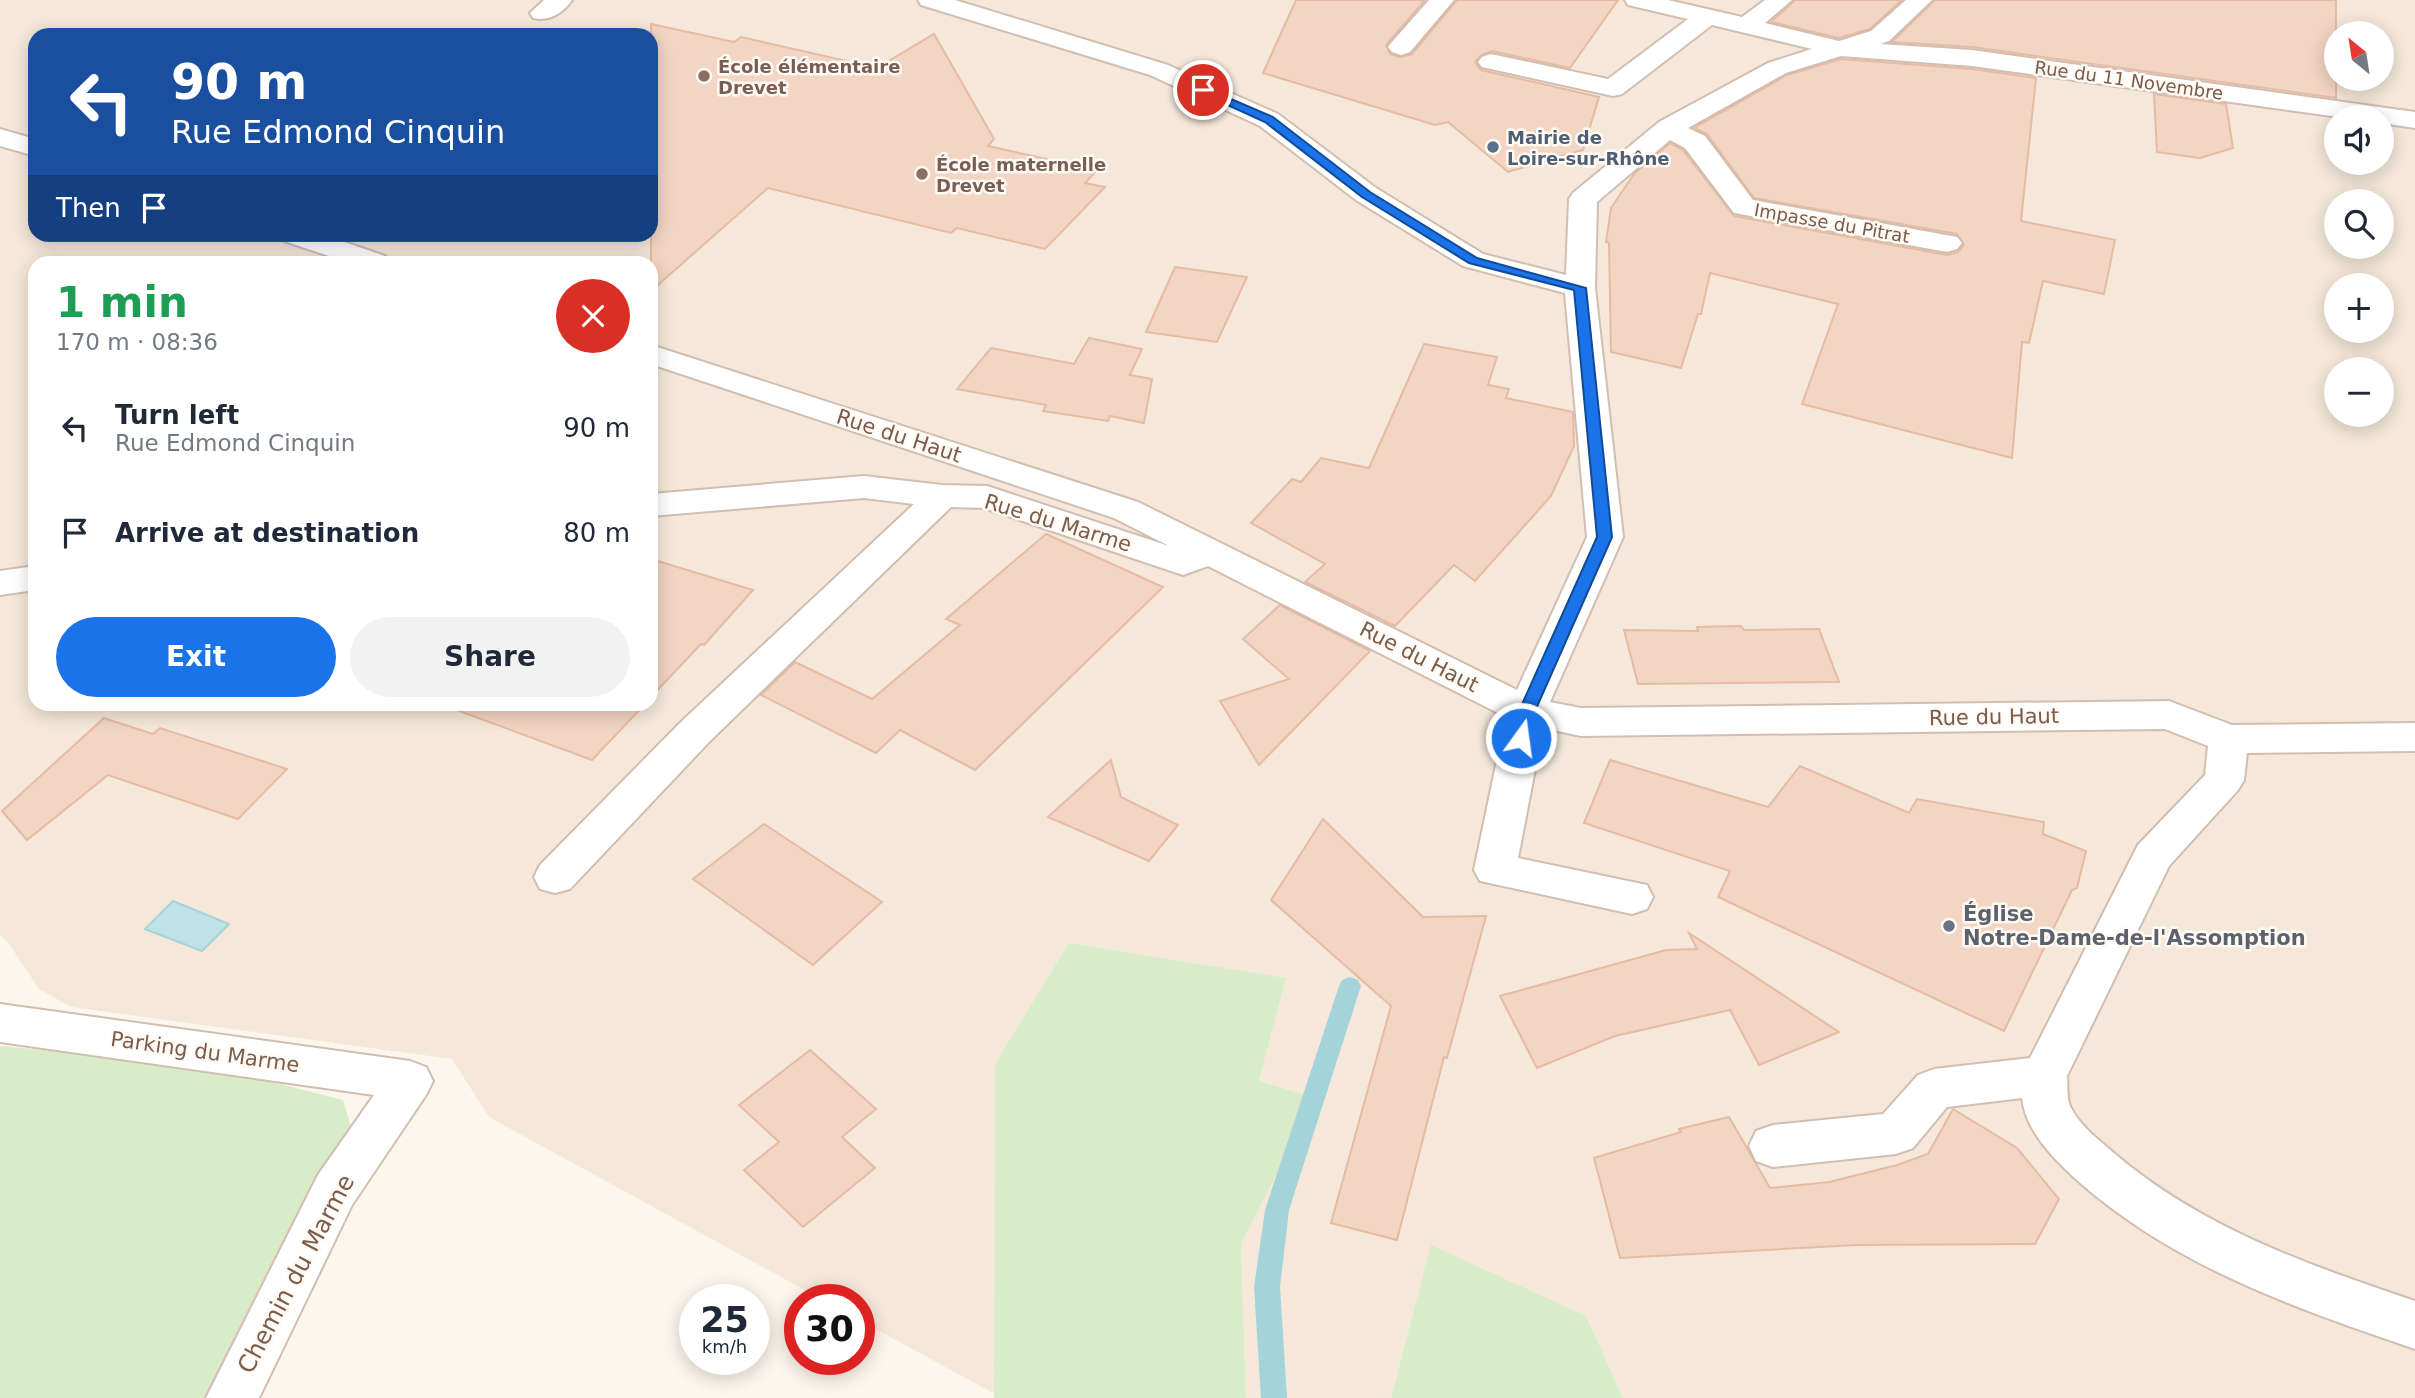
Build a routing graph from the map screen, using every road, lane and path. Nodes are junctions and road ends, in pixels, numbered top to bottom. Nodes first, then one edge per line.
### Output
1 (930, 0) edge
2 (1442, 0) edge
3 (1637, 0) edge
4 (1780, 0) edge
5 (1920, 0) edge
6 (1707, 17) junction
7 (1746, 26) junction
8 (1401, 47) dead end
9 (1843, 49) junction
10 (1491, 62) dead end
11 (2415, 120) edge
12 (1668, 128) junction
13 (0, 137) edge
14 (28, 146) edge
15 (316, 242) edge
16 (1947, 243) dead end
17 (357, 256) edge
18 (1580, 288) junction
19 (658, 356) edge
20 (942, 496) junction
21 (658, 504) edge
22 (1210, 552) junction
23 (28, 579) edge
24 (0, 583) edge
25 (1527, 711) junction
26 (2415, 737) edge
27 (2229, 739) junction
28 (555, 877) dead end
29 (1632, 897) dead end
30 (0, 1023) edge
31 (2044, 1076) junction
32 (410, 1081) joint
33 (1773, 1146) dead end
34 (2415, 1325) edge
35 (232, 1398) edge

1 - 18 street
2 - 8 street
3 - 6 street
4 - 7 street
5 - 9 street
6 - 7 street
6 - 10 street
7 - 9 street
9 - 11 street, Rue du 11 Novembre
9 - 12 street
12 - 16 street, Impasse du Pitrat
12 - 18 street
13 - 14 street
15 - 17 street
18 - 25 street
19 - 22 street, Rue du Haut
20 - 21 street, Rue du Marme
20 - 22 street, Rue du Marme
20 - 28 street
22 - 25 street, Rue du Haut
23 - 24 street
25 - 27 street, Rue du Haut
25 - 29 street
26 - 27 street
27 - 31 street
30 - 32 street, Parking du Marme
31 - 33 street
31 - 34 street
32 - 35 street, Chemin du Marme

